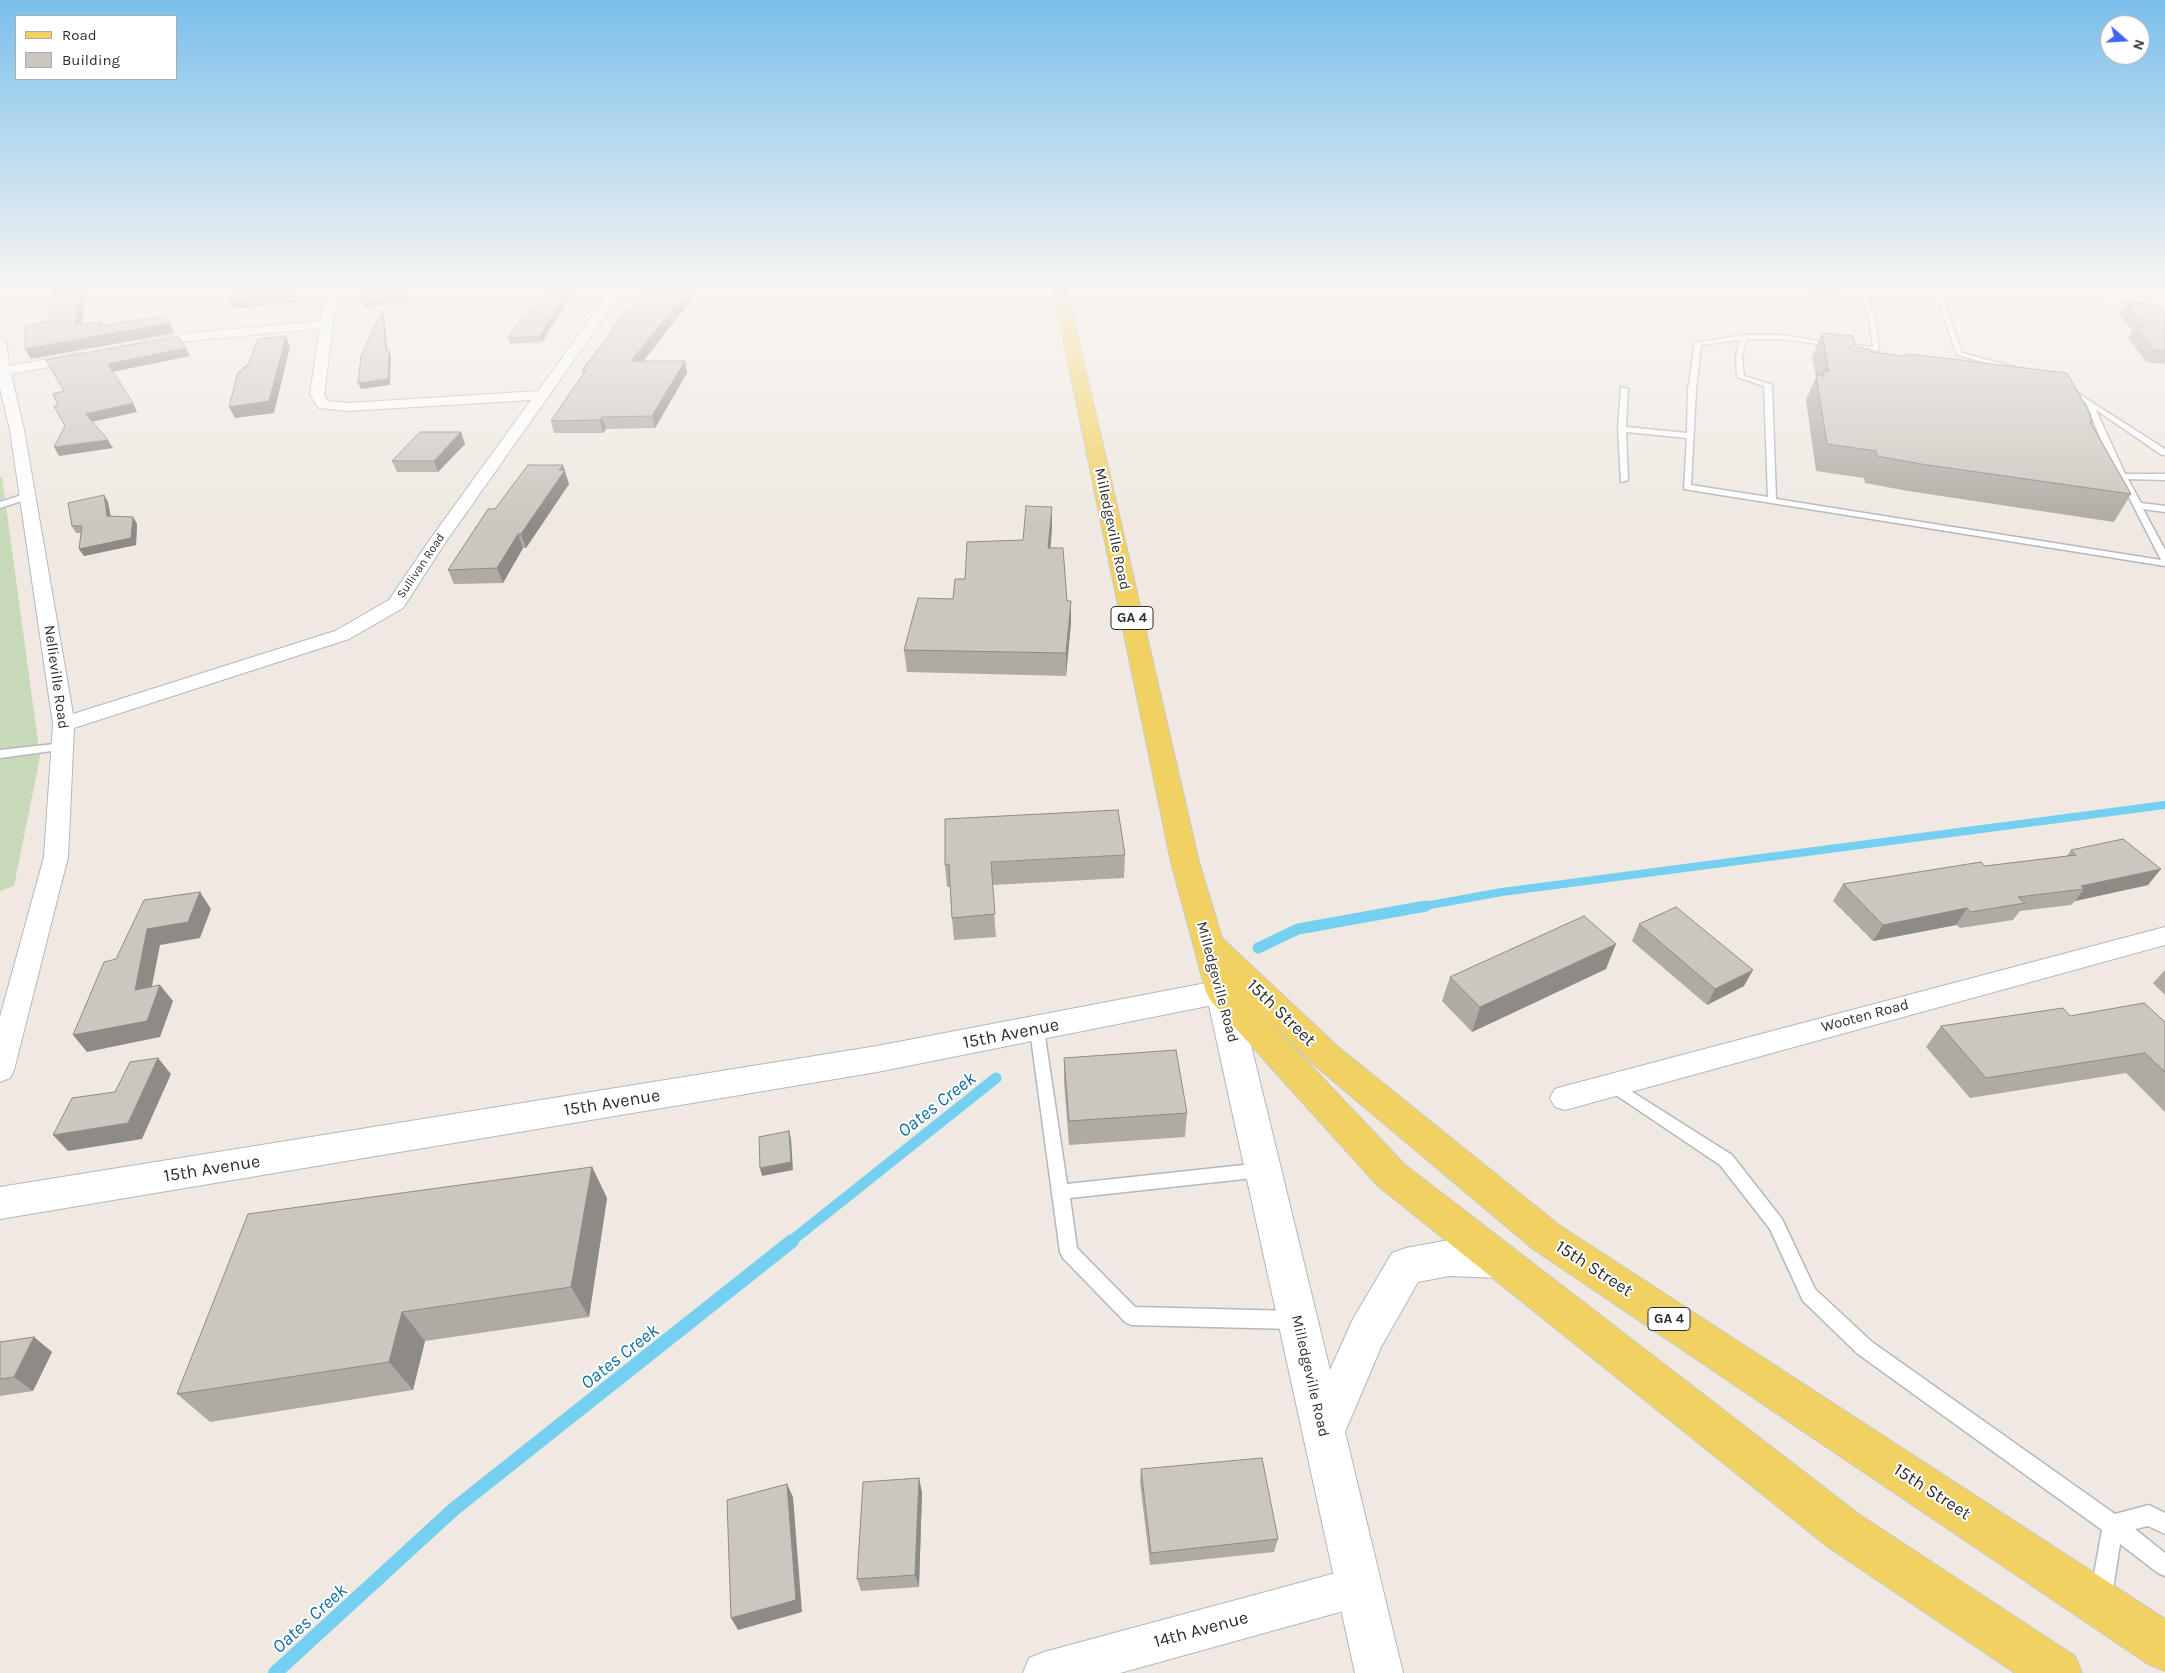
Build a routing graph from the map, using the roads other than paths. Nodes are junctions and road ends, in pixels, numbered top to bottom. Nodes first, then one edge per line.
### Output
1 (28, 367) edge
2 (321, 367) edge
3 (562, 367) edge
4 (1077, 367) edge
5 (1695, 367) edge
6 (1741, 367) edge
7 (2005, 367) edge
8 (2, 372) edge
9 (2023, 372) edge
10 (2057, 383) edge
11 (1624, 389) dead end
12 (542, 395) junction
13 (2089, 402) junction
14 (1622, 429) junction
15 (8, 432) edge
16 (1692, 436) junction
17 (2165, 453) edge
18 (2122, 476) junction
19 (2165, 477) edge
20 (1624, 480) dead end
21 (28, 496) junction
22 (1772, 500) junction
23 (0, 505) edge
24 (2136, 505) junction
25 (2165, 509) edge
26 (2151, 535) junction
27 (2165, 537) edge
28 (2165, 559) edge
29 (2165, 563) edge
30 (64, 724) junction
31 (63, 747) junction
32 (0, 754) edge
33 (2165, 936) edge
34 (1209, 944) junction
35 (1222, 992) junction
36 (1037, 1030) junction
37 (0, 1070) edge
38 (1611, 1085) junction
39 (1565, 1098) dead end
40 (1262, 1170) junction
41 (1060, 1192) junction
42 (0, 1203) edge
43 (1499, 1260) junction
44 (1297, 1320) junction
45 (1323, 1432) junction
46 (2165, 1524) edge
47 (2113, 1525) junction
48 (2165, 1566) edge
49 (1358, 1587) junction
50 (2100, 1603) junction
51 (2165, 1647) edge
52 (1044, 1673) edge
53 (1379, 1673) edge
54 (2058, 1673) edge

1 - 8 street
2 - 12 street
3 - 12 street, Sullivan Road
4 - 34 main road, Milledgeville Road / GA 4
5 - 16 lane
6 - 22 lane
7 - 9 lane
8 - 15 street, Nellieville Road
10 - 13 lane
11 - 14 lane
12 - 30 street, Sullivan Road
13 - 17 lane
13 - 18 lane
14 - 16 lane
14 - 20 lane
15 - 21 street, Nellieville Road
16 - 22 lane
18 - 19 lane
18 - 24 lane
21 - 23 lane
21 - 30 street, Nellieville Road
22 - 29 lane
24 - 25 lane
24 - 26 lane
26 - 27 lane
26 - 28 lane
30 - 31 street, Nellieville Road
31 - 32 lane
31 - 37 street, Nellieville Road
33 - 38 street, Wooten Road
34 - 35 main road, Milledgeville Road / GA 4
34 - 50 main road, 15th Street / GA 4
35 - 36 street, 15th Avenue
35 - 40 street, Milledgeville Road
35 - 43 main road, 15th Street / GA 4
36 - 41 lane
36 - 42 street, 15th Avenue
38 - 39 street, Wooten Road
38 - 47 lane
40 - 41 lane
40 - 44 street, Milledgeville Road
41 - 44 lane
43 - 45 street
43 - 54 main road, 15th Street / GA 4
44 - 45 street, Milledgeville Road
45 - 49 street, Milledgeville Road
46 - 47 lane
47 - 48 lane
47 - 50 lane
49 - 52 street, 14th Avenue
49 - 53 street, Milledgeville Road
50 - 51 main road, 15th Street / GA 4

